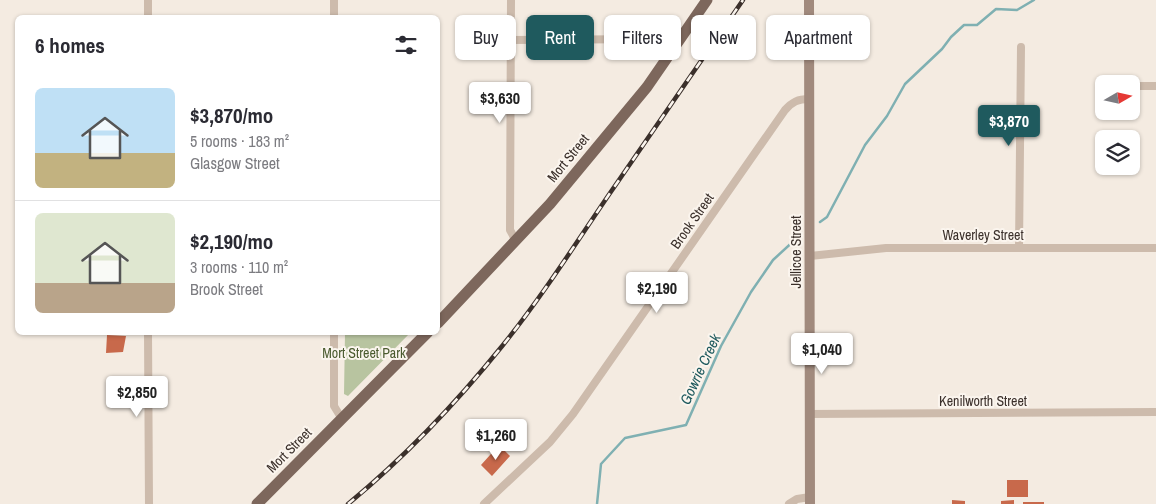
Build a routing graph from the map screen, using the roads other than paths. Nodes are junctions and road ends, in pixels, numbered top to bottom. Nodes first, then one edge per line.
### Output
1 (148, 0) edge
2 (334, 0) edge
3 (511, 0) edge
4 (707, 0) edge
5 (809, 0) edge
6 (148, 15) edge
7 (334, 15) edge
8 (511, 15) edge
9 (681, 35) edge
10 (604, 39) edge
11 (516, 40) edge
12 (1022, 47) dead end
13 (511, 60) edge
14 (664, 60) edge
15 (1140, 86) edge
16 (1156, 86) edge
17 (809, 99) junction
18 (516, 241) junction
19 (1019, 248) junction
20 (1156, 248) edge
21 (810, 251) junction
22 (440, 321) edge
23 (148, 335) edge
24 (334, 335) edge
25 (425, 335) edge
26 (1156, 412) edge
27 (809, 414) junction
28 (342, 419) junction
29 (810, 500) edge
30 (149, 504) edge
31 (256, 504) edge
32 (484, 504) edge
33 (789, 504) edge

1 - 6 street
2 - 7 street
3 - 8 street
4 - 9 main road, Mort Street
5 - 17 main road, Jellicoe Street
10 - 11 street
12 - 19 street
13 - 18 street
14 - 18 main road, Mort Street
15 - 16 street
17 - 21 main road, Jellicoe Street
17 - 32 street, Brook Street
18 - 22 main road, Mort Street
19 - 20 street, Waverley Street
19 - 21 street, Waverley Street
21 - 27 main road, Jellicoe Street
23 - 30 street
24 - 28 street
25 - 28 main road, Mort Street
26 - 27 street, Kenilworth Street
27 - 29 main road, Jellicoe Street
28 - 31 main road, Mort Street
29 - 33 street

